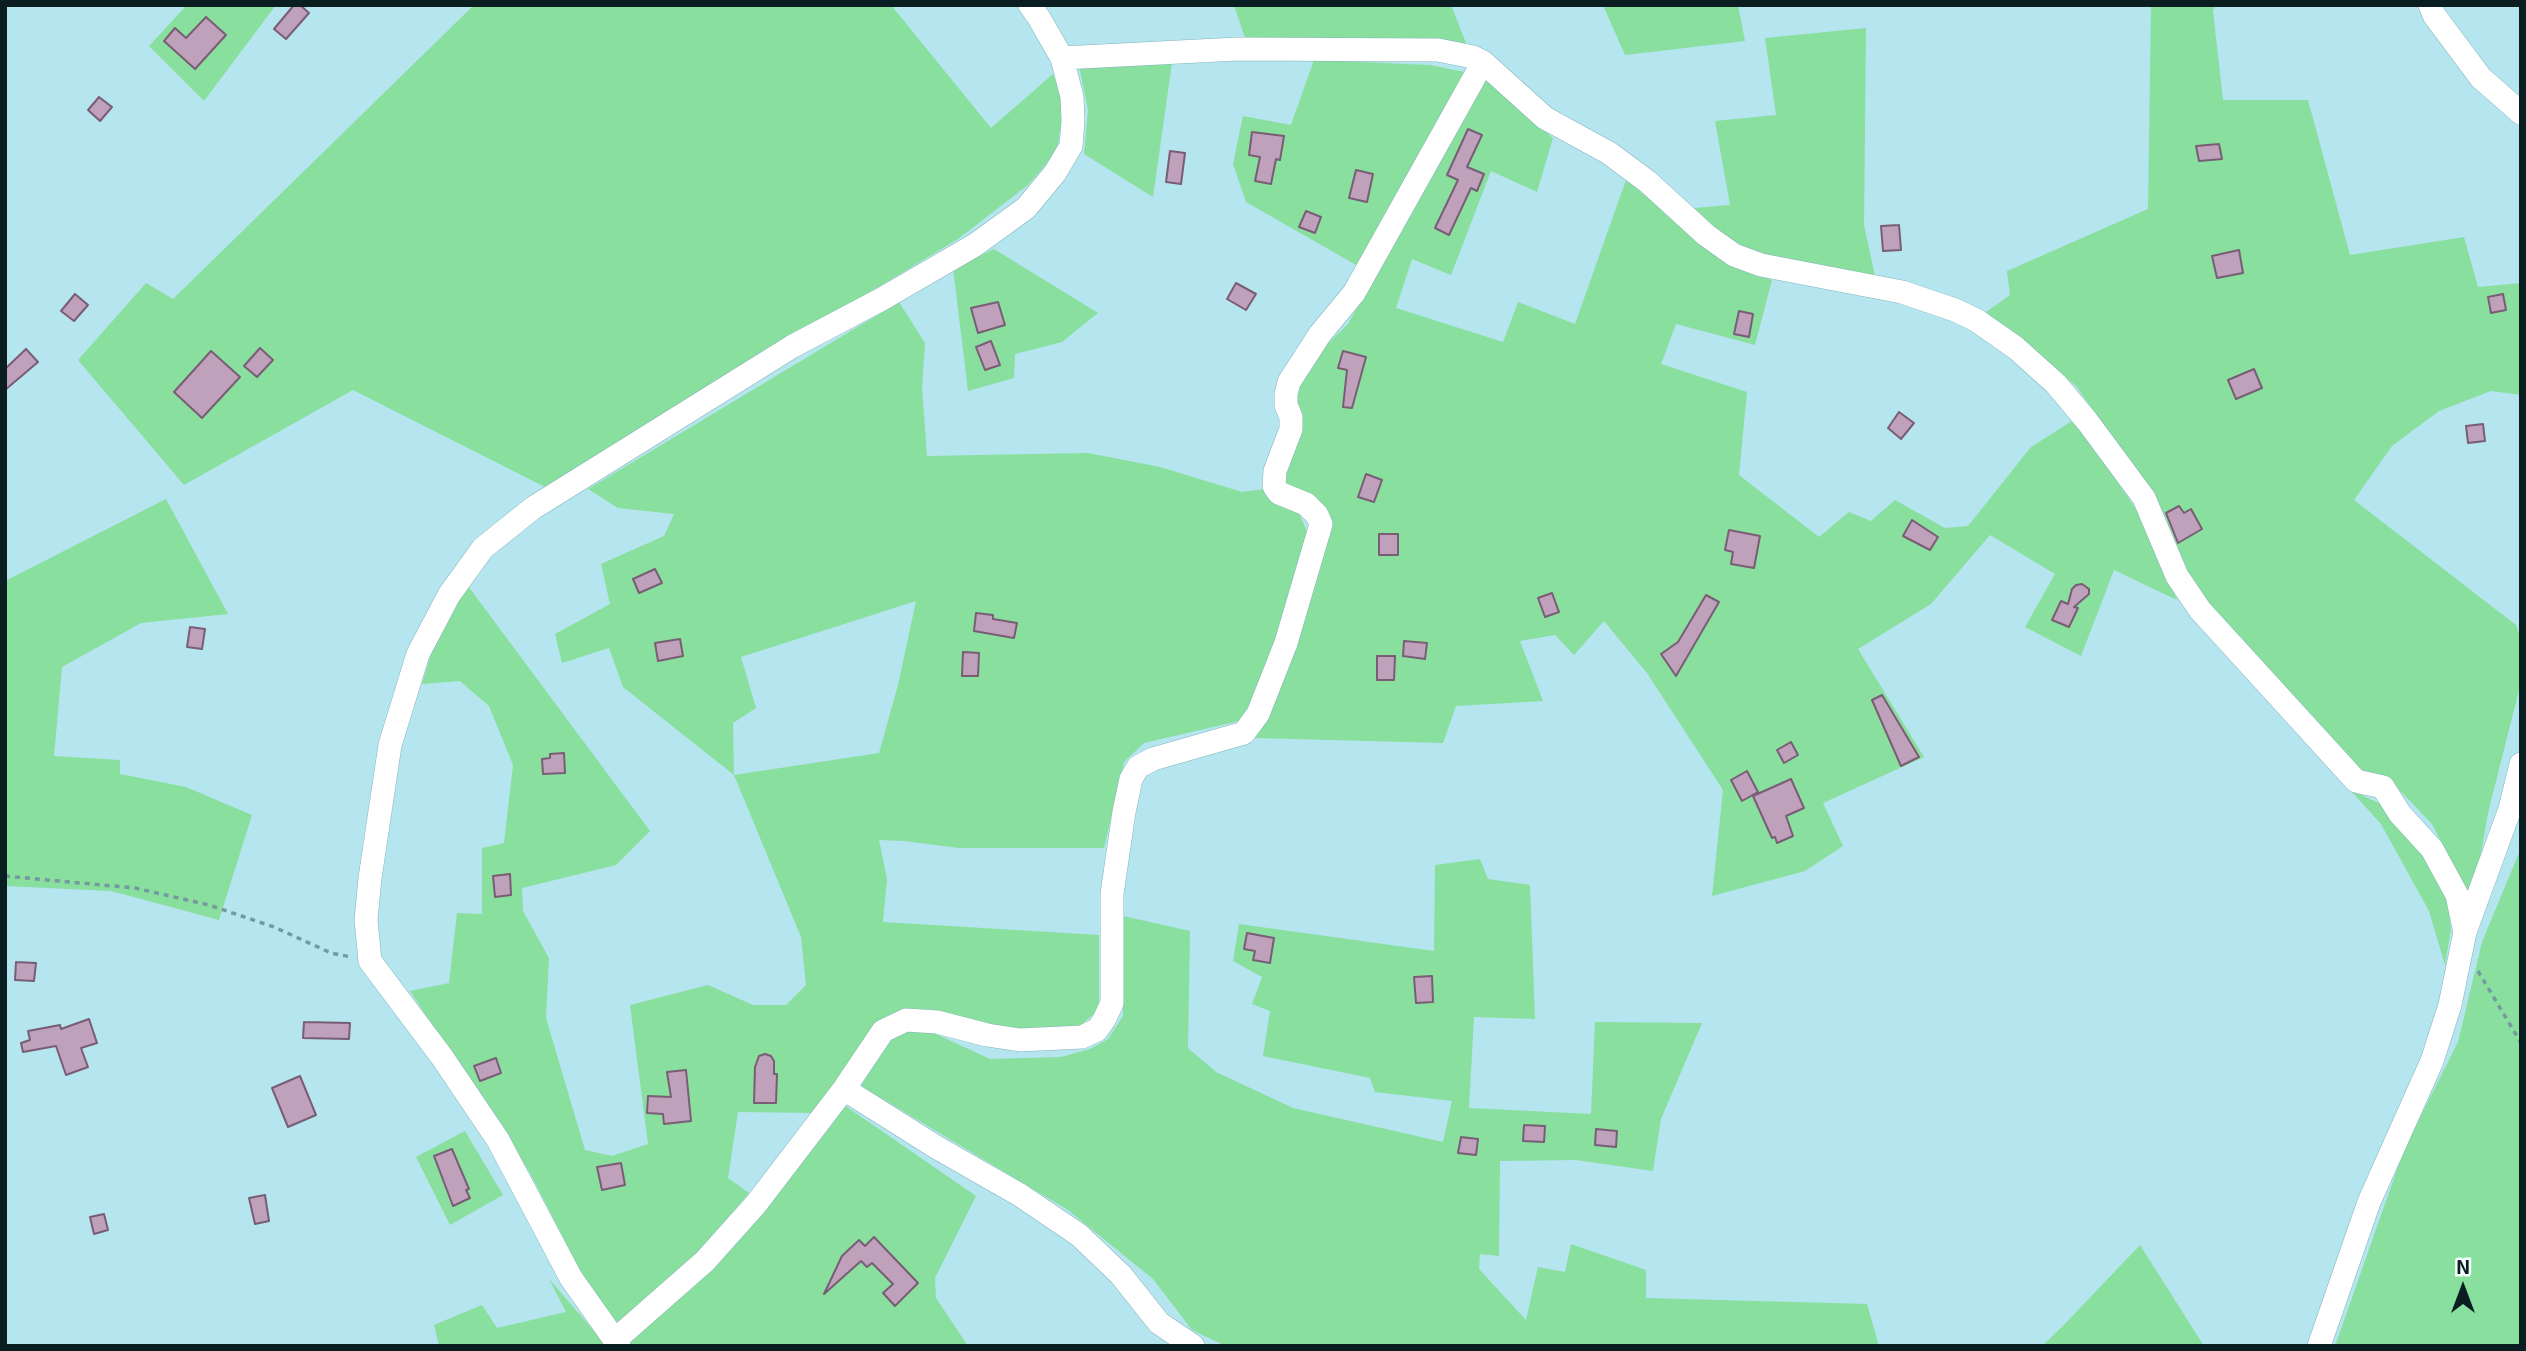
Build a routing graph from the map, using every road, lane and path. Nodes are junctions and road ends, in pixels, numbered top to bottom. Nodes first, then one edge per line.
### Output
1 (1030, 5) edge
2 (2430, 5) edge
3 (1062, 58) junction
4 (1483, 62) junction
5 (2521, 113) edge
6 (2521, 764) edge
7 (5, 876) edge
8 (2465, 932) junction
9 (370, 961) junction
10 (2521, 1043) edge
11 (844, 1089) junction
12 (616, 1343) edge
13 (1193, 1346) edge
14 (2319, 1346) edge

1 - 3 street
2 - 5 street
3 - 4 street
3 - 9 street
4 - 8 street
4 - 11 street
6 - 8 street
7 - 9 path
8 - 10 path
8 - 14 street
9 - 12 street
11 - 12 street
11 - 13 street

